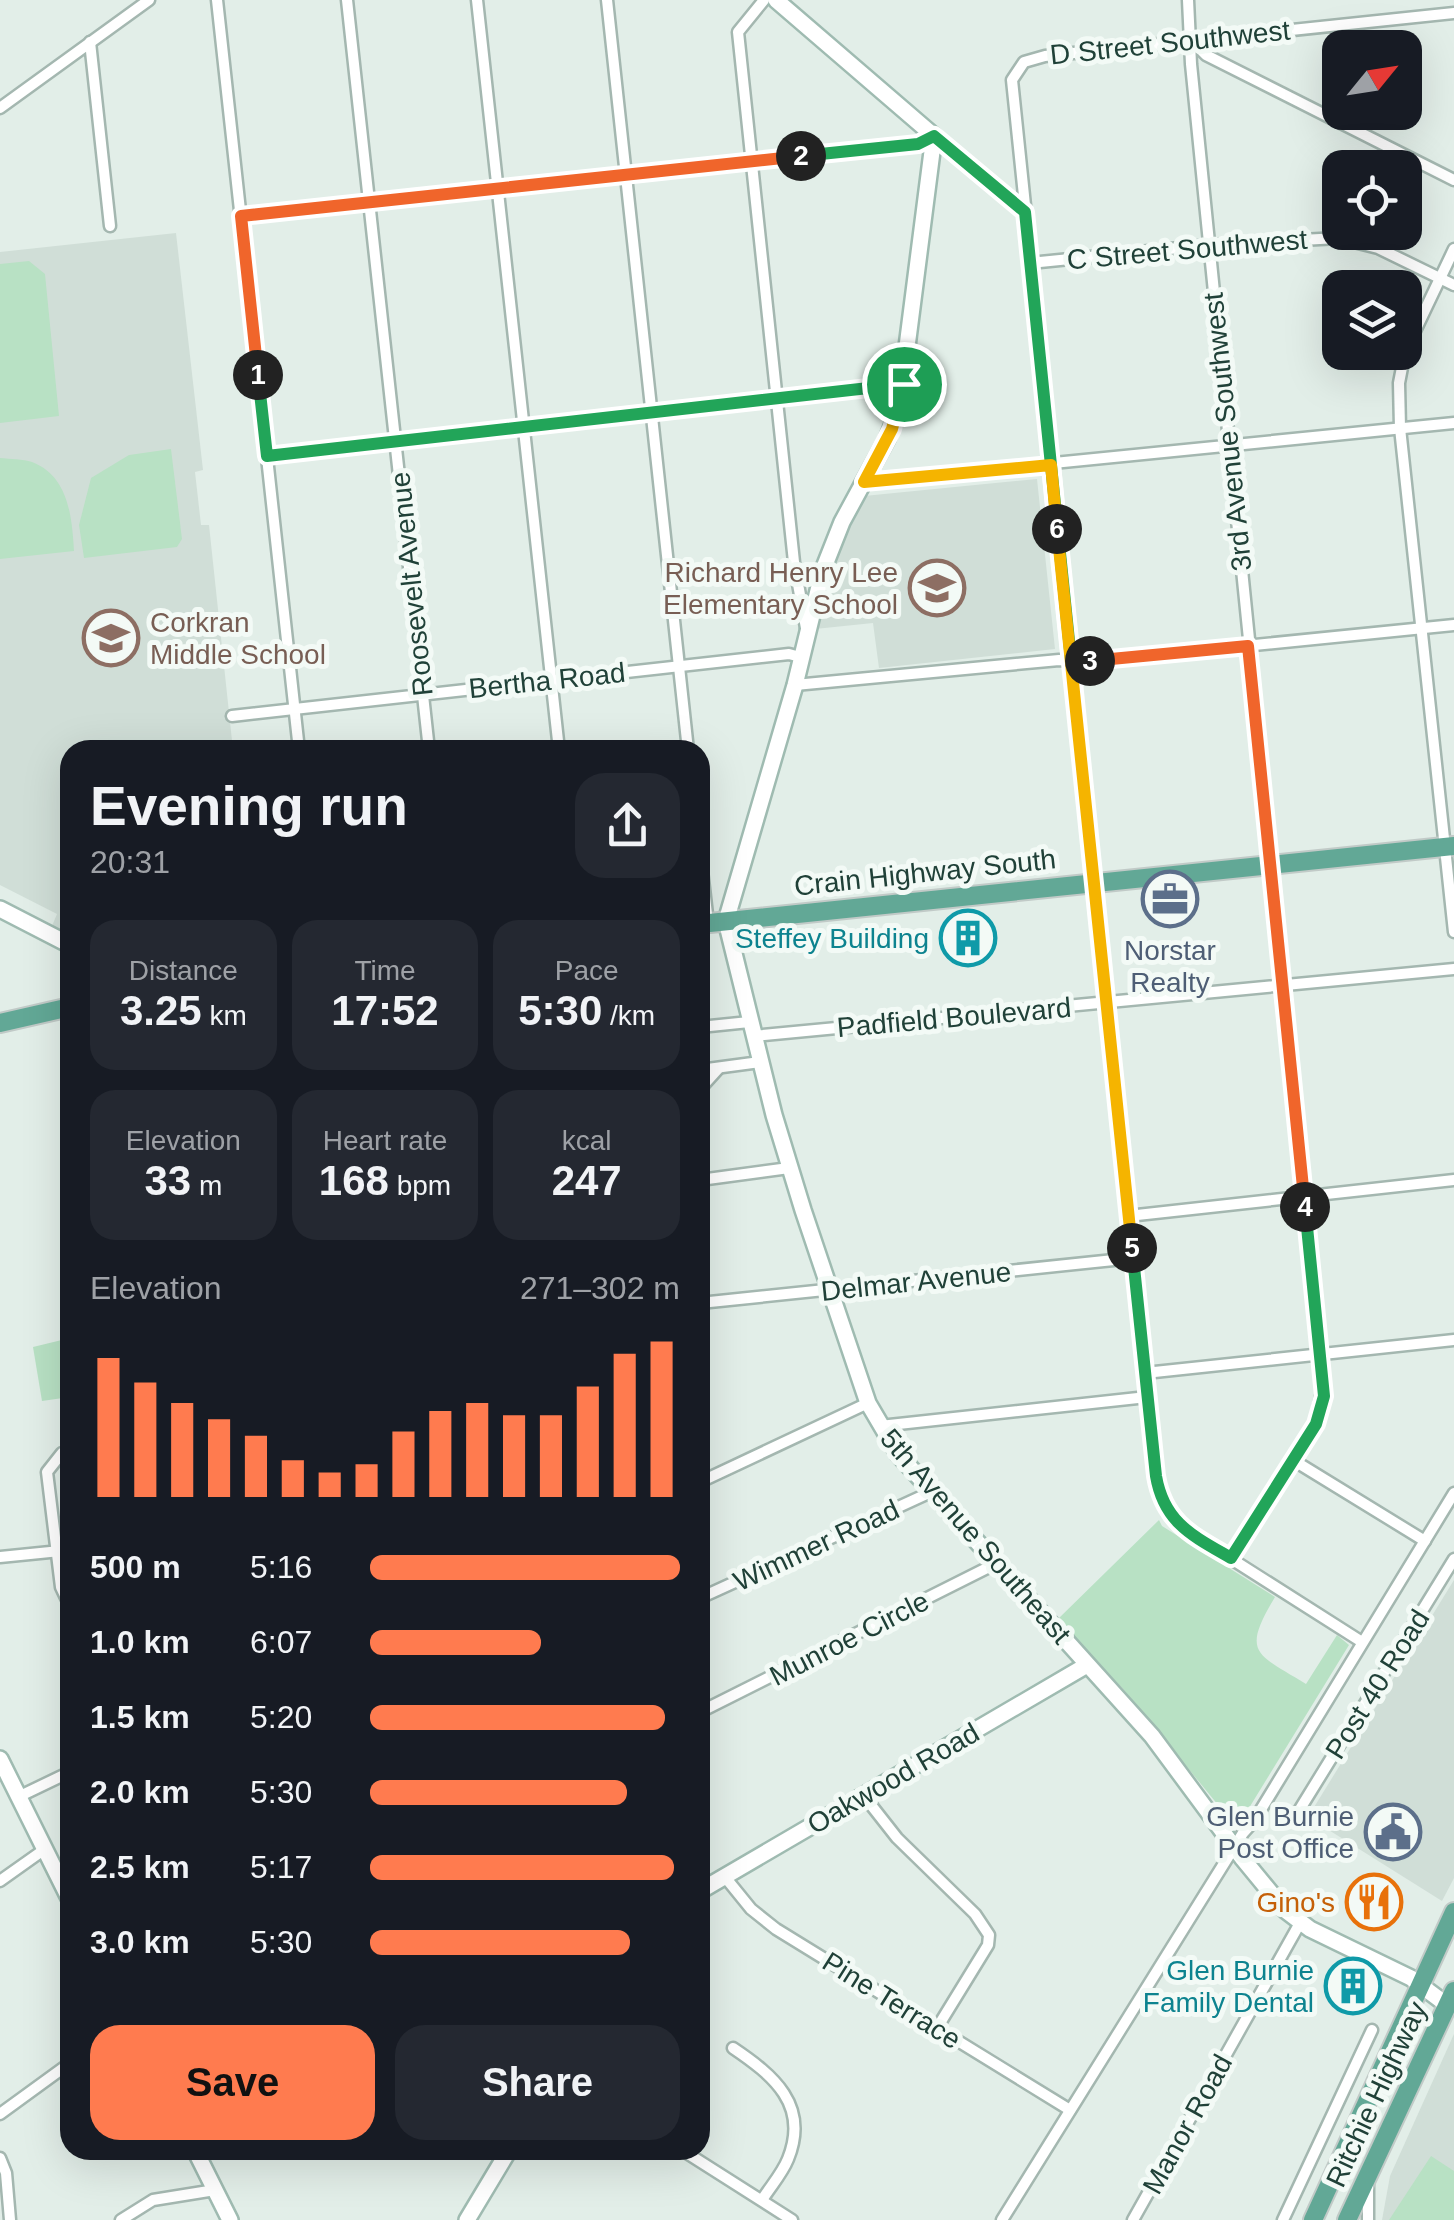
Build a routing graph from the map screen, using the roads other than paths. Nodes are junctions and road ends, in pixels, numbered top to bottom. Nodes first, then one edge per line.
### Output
1 (149, 0) edge
2 (217, 0) edge
3 (347, 0) edge
4 (477, 0) edge
5 (607, 0) edge
6 (764, 0) edge
7 (776, 0) edge
8 (1188, 0) edge
9 (1454, 13) edge
10 (90, 42) junction
11 (1193, 42) junction
12 (0, 108) edge
13 (934, 136) junction
14 (753, 161) junction
15 (626, 174) junction
16 (1454, 180) edge
17 (498, 188) junction
18 (368, 204) junction
19 (1025, 212) junction
20 (241, 216) junction
21 (110, 226) dead end
22 (1209, 245) junction
23 (1454, 249) edge
24 (1030, 263) junction
25 (1439, 277) junction
26 (1454, 284) edge
27 (1422, 314) edge
28 (1402, 370) edge
29 (904, 384) junction
30 (778, 398) junction
31 (653, 414) junction
32 (1454, 423) edge
33 (523, 426) junction
34 (1400, 428) junction
35 (396, 442) junction
36 (1229, 446) junction
37 (267, 456) junction
38 (1051, 465) junction
39 (864, 482) junction
40 (1454, 625) edge
41 (1422, 628) junction
42 (806, 629) junction
43 (1248, 646) junction
44 (800, 657) junction
45 (1071, 660) junction
46 (679, 666) junction
47 (552, 680) junction
48 (795, 684) junction
49 (424, 694) junction
50 (294, 708) junction
51 (232, 716) dead end
52 (298, 740) edge
53 (428, 740) edge
54 (558, 740) edge
55 (687, 740) edge
56 (1450, 846) edge
57 (1270, 864) junction
58 (1093, 882) junction
59 (0, 910) edge
60 (711, 923) edge
61 (38, 928) junction
62 (1454, 932) edge
63 (60, 940) edge
64 (60, 947) edge
65 (1454, 969) edge
66 (1282, 986) junction
67 (1106, 1004) junction
68 (60, 1009) edge
69 (0, 1023) edge
70 (710, 1027) edge
71 (751, 1029) junction
72 (760, 1062) junction
73 (720, 1067) junction
74 (710, 1068) edge
75 (710, 1078) edge
76 (789, 1168) junction
77 (710, 1179) edge
78 (1454, 1180) edge
79 (1304, 1196) junction
80 (1128, 1216) junction
81 (1133, 1258) junction
82 (830, 1290) junction
83 (710, 1302) edge
84 (1454, 1340) edge
85 (1321, 1355) junction
86 (1145, 1374) junction
87 (1148, 1397) junction
88 (868, 1403) junction
89 (880, 1426) junction
90 (60, 1456) edge
91 (1292, 1460) junction
92 (710, 1477) edge
93 (932, 1492) junction
94 (1454, 1493) edge
95 (1425, 1540) junction
96 (56, 1551) junction
97 (60, 1551) edge
98 (0, 1557) edge
99 (1231, 1558) junction
100 (1454, 1559) edge
101 (998, 1564) junction
102 (60, 1580) edge
103 (710, 1593) edge
104 (1362, 1642) junction
105 (1087, 1665) junction
106 (710, 1707) edge
107 (0, 1759) edge
108 (60, 1777) edge
109 (864, 1796) junction
110 (18, 1797) junction
111 (1300, 1810) dead end
112 (1234, 1848) junction
113 (45, 1850) junction
114 (724, 1877) junction
115 (60, 1880) edge
116 (0, 1881) edge
117 (710, 1885) edge
118 (1454, 1912) edge
119 (1300, 1922) junction
120 (1421, 1985) junction
121 (1451, 1998) edge
122 (938, 2028) junction
123 (1372, 2030) dead end
124 (733, 2048) dead end
125 (60, 2070) edge
126 (1070, 2110) junction
127 (0, 2114) edge
128 (0, 2158) edge
129 (200, 2160) edge
130 (502, 2160) edge
131 (698, 2160) edge
132 (1368, 2176) junction
133 (215, 2190) junction
134 (762, 2200) junction
135 (10, 2220) edge
136 (120, 2220) edge
137 (230, 2220) edge
138 (466, 2220) edge
139 (792, 2220) edge
140 (1002, 2220) edge
141 (1133, 2220) edge
142 (1283, 2220) edge
143 (1313, 2220) edge
144 (1348, 2220) edge
145 (1368, 2220) edge

1 - 10 street
2 - 20 street
3 - 18 street, Roosevelt Avenue
4 - 17 street
5 - 15 street
6 - 14 street
7 - 13 street
8 - 11 street, 3rd Avenue Southwest
9 - 11 street, D Street Southwest
10 - 12 street
10 - 21 street
11 - 16 street
11 - 19 street, D Street Southwest
11 - 22 street, 3rd Avenue Southwest
13 - 14 street
13 - 19 street
13 - 29 street
14 - 15 street
14 - 30 street
15 - 17 street
15 - 31 street
17 - 18 street
17 - 33 street
18 - 20 street
18 - 35 street, Roosevelt Avenue
19 - 24 street
20 - 37 street
22 - 24 street, C Street Southwest
22 - 25 street, C Street Southwest
22 - 36 street, 3rd Avenue Southwest
23 - 25 street
24 - 38 street
25 - 26 street, C Street Southwest
25 - 27 street
28 - 34 street
29 - 30 street
29 - 39 street
30 - 31 street
30 - 42 street
31 - 33 street
31 - 46 street
32 - 34 street
33 - 35 street
33 - 47 street
34 - 36 street
34 - 41 street
35 - 37 street
35 - 49 street, Roosevelt Avenue
36 - 38 street
36 - 43 street, 3rd Avenue Southwest
37 - 50 street
38 - 39 street
38 - 45 street
39 - 42 street
40 - 41 street
41 - 43 street
41 - 56 street
42 - 44 street
43 - 45 street
43 - 57 street, 3rd Avenue Southwest
44 - 46 street, Bertha Road
44 - 48 street
45 - 48 street
45 - 58 street
46 - 47 street, Bertha Road
46 - 55 street
47 - 49 street, Bertha Road
47 - 54 street
48 - 60 street
49 - 50 street, Bertha Road
49 - 53 street, Roosevelt Avenue
50 - 51 street, Bertha Road
50 - 52 street
56 - 57 main road, Crain Highway South
56 - 62 street
57 - 58 main road, Crain Highway South
57 - 66 street, 3rd Avenue Southwest
58 - 60 main road, Crain Highway South
58 - 67 street
59 - 61 street
60 - 71 street, 5th Avenue Southeast
61 - 63 street
61 - 64 street
65 - 66 street, Padfield Boulevard
66 - 67 street, Padfield Boulevard
66 - 79 street, 3rd Avenue Southwest
67 - 71 street, Padfield Boulevard
67 - 80 street
68 - 69 main road
70 - 71 street, Padfield Boulevard
71 - 72 street, 5th Avenue Southeast
72 - 73 street
72 - 76 street, 5th Avenue Southeast
73 - 74 street
73 - 75 street
76 - 77 street
76 - 82 street, 5th Avenue Southeast
78 - 79 street
79 - 80 street
79 - 85 street, 3rd Avenue Southwest
80 - 81 street
81 - 82 street, Delmar Avenue
81 - 86 street
82 - 83 street, Delmar Avenue
82 - 88 street, 5th Avenue Southeast
84 - 85 street
85 - 86 street
85 - 91 street, 3rd Avenue Southwest
86 - 87 street
87 - 89 street
87 - 99 street
88 - 89 street, 5th Avenue Southeast
88 - 92 street
89 - 93 street, 5th Avenue Southeast
90 - 96 street
91 - 95 street
91 - 99 street, 3rd Avenue Southwest
93 - 101 street, 5th Avenue Southeast
93 - 103 street, Wimmer Road
94 - 95 street
95 - 104 street
96 - 97 street
96 - 98 street
96 - 102 street
99 - 104 street
100 - 111 street, Post 40 Road
101 - 105 street, 5th Avenue Southeast
101 - 106 street, Munroe Circle
104 - 112 street
105 - 109 street, Oakwood Road
105 - 112 street, 5th Avenue Southeast
107 - 110 street
108 - 110 street
109 - 114 street, Oakwood Road
109 - 122 street
110 - 113 street
112 - 119 street, 5th Avenue Southeast
112 - 126 street
113 - 115 street
113 - 116 street
114 - 117 street, Oakwood Road
114 - 122 street, Pine Terrace
118 - 120 main road, Ritchie Highway
119 - 120 street, 5th Avenue Southeast
119 - 141 street, Manor Road
120 - 121 street, 5th Avenue Southeast
120 - 143 main road, Ritchie Highway
121 - 132 main road, Ritchie Highway
122 - 126 street, Pine Terrace
123 - 142 street
124 - 134 street
125 - 127 street
126 - 140 street
128 - 135 street
129 - 133 street
130 - 138 street
131 - 134 street
132 - 144 main road, Ritchie Highway
132 - 145 street
133 - 136 street
133 - 137 street
134 - 139 street

